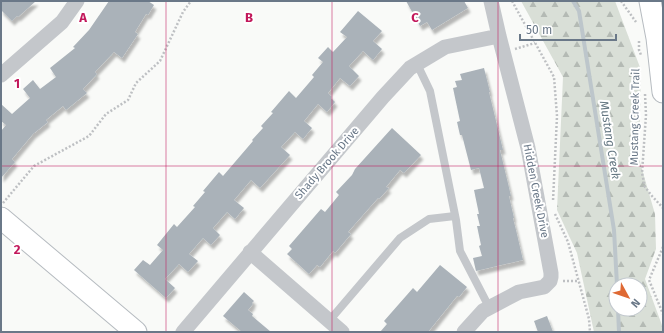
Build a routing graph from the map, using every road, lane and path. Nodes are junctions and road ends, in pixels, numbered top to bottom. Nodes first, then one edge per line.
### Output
1 (77, 1) edge
2 (190, 1) edge
3 (491, 1) edge
4 (512, 1) edge
5 (621, 1) edge
6 (650, 1) edge
7 (638, 28) dead end
8 (499, 36) junction
9 (653, 37) edge
10 (535, 43) junction
11 (503, 52) junction
12 (642, 57) dead end
13 (417, 64) junction
14 (1, 75) edge
15 (654, 92) edge
16 (553, 201) dead end
17 (1, 202) edge
18 (663, 208) edge
19 (553, 209) dead end
20 (455, 216) junction
21 (1, 218) edge
22 (663, 247) edge
23 (250, 252) junction
24 (489, 307) junction
25 (663, 314) edge
26 (329, 321) junction
27 (136, 332) edge
28 (183, 332) edge
29 (342, 332) edge
30 (464, 332) edge
31 (590, 332) edge

1 - 14 street
2 - 17 path
3 - 8 street, Hidden Creek Drive
4 - 10 path
5 - 7 path
6 - 9 main road
8 - 11 street, Hidden Creek Drive
8 - 13 street, Shady Brook Drive
9 - 12 path, Mustang Creek Trail
9 - 15 main road
10 - 11 path
10 - 16 path
11 - 24 street, Hidden Creek Drive
13 - 20 lane
13 - 23 street, Shady Brook Drive
15 - 18 path, Mustang Creek Trail
19 - 31 path
20 - 24 lane
20 - 26 lane
21 - 27 main road
22 - 25 path
23 - 26 street
23 - 28 street, Shady Brook Drive
24 - 30 street, Hidden Creek Drive
26 - 29 street

